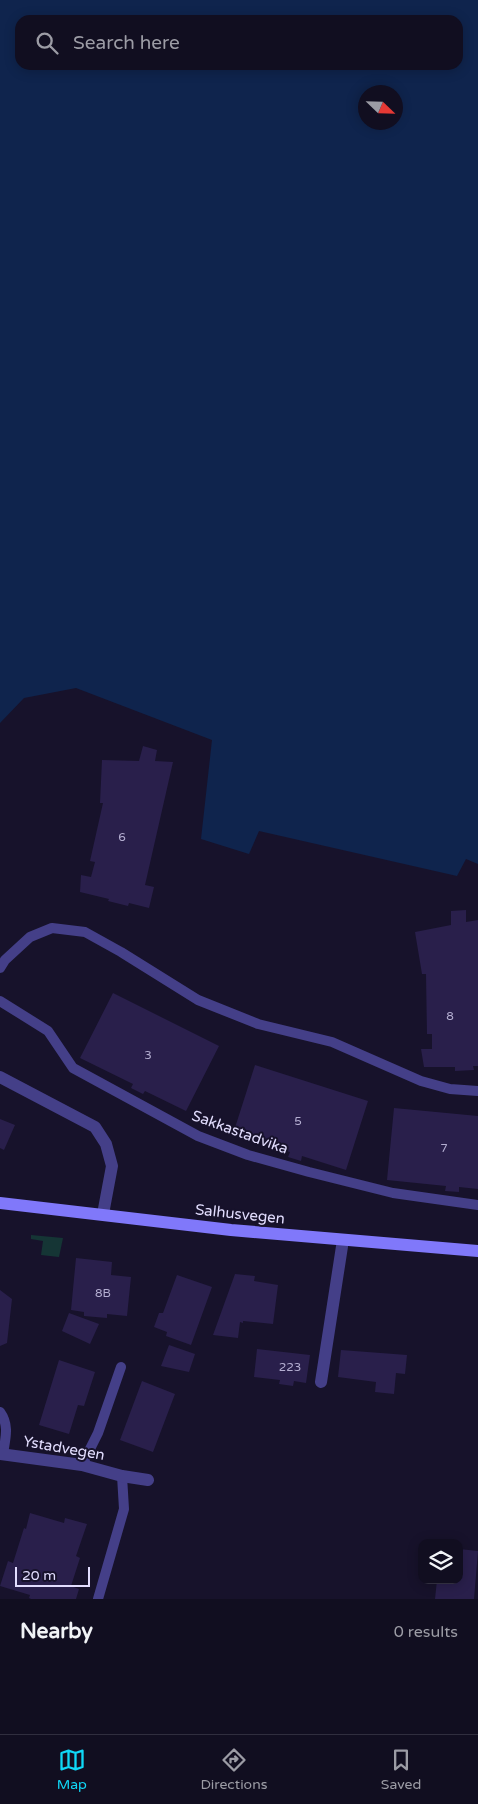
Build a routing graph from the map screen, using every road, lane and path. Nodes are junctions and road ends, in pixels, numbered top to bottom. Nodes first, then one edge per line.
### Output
1 (0, 968) edge
2 (0, 1001) edge
3 (0, 1077) edge
4 (478, 1091) edge
5 (0, 1203) edge
6 (478, 1205) edge
7 (103, 1214) junction
8 (343, 1240) junction
9 (478, 1251) edge
10 (121, 1367) dead end
11 (321, 1382) dead end
12 (0, 1412) edge
13 (1, 1454) edge
14 (82, 1465) junction
15 (122, 1476) junction
16 (148, 1480) dead end
17 (98, 1599) edge

1 - 4 lane
2 - 6 lane, Sakkastadvika
3 - 7 street
5 - 7 main road, Salhusvegen
7 - 8 main road, Salhusvegen
8 - 9 main road, Salhusvegen
8 - 11 street
10 - 14 lane
12 - 13 lane
13 - 14 street, Ystadvegen
14 - 15 street, Ystadvegen
15 - 16 street, Ystadvegen
15 - 17 lane

